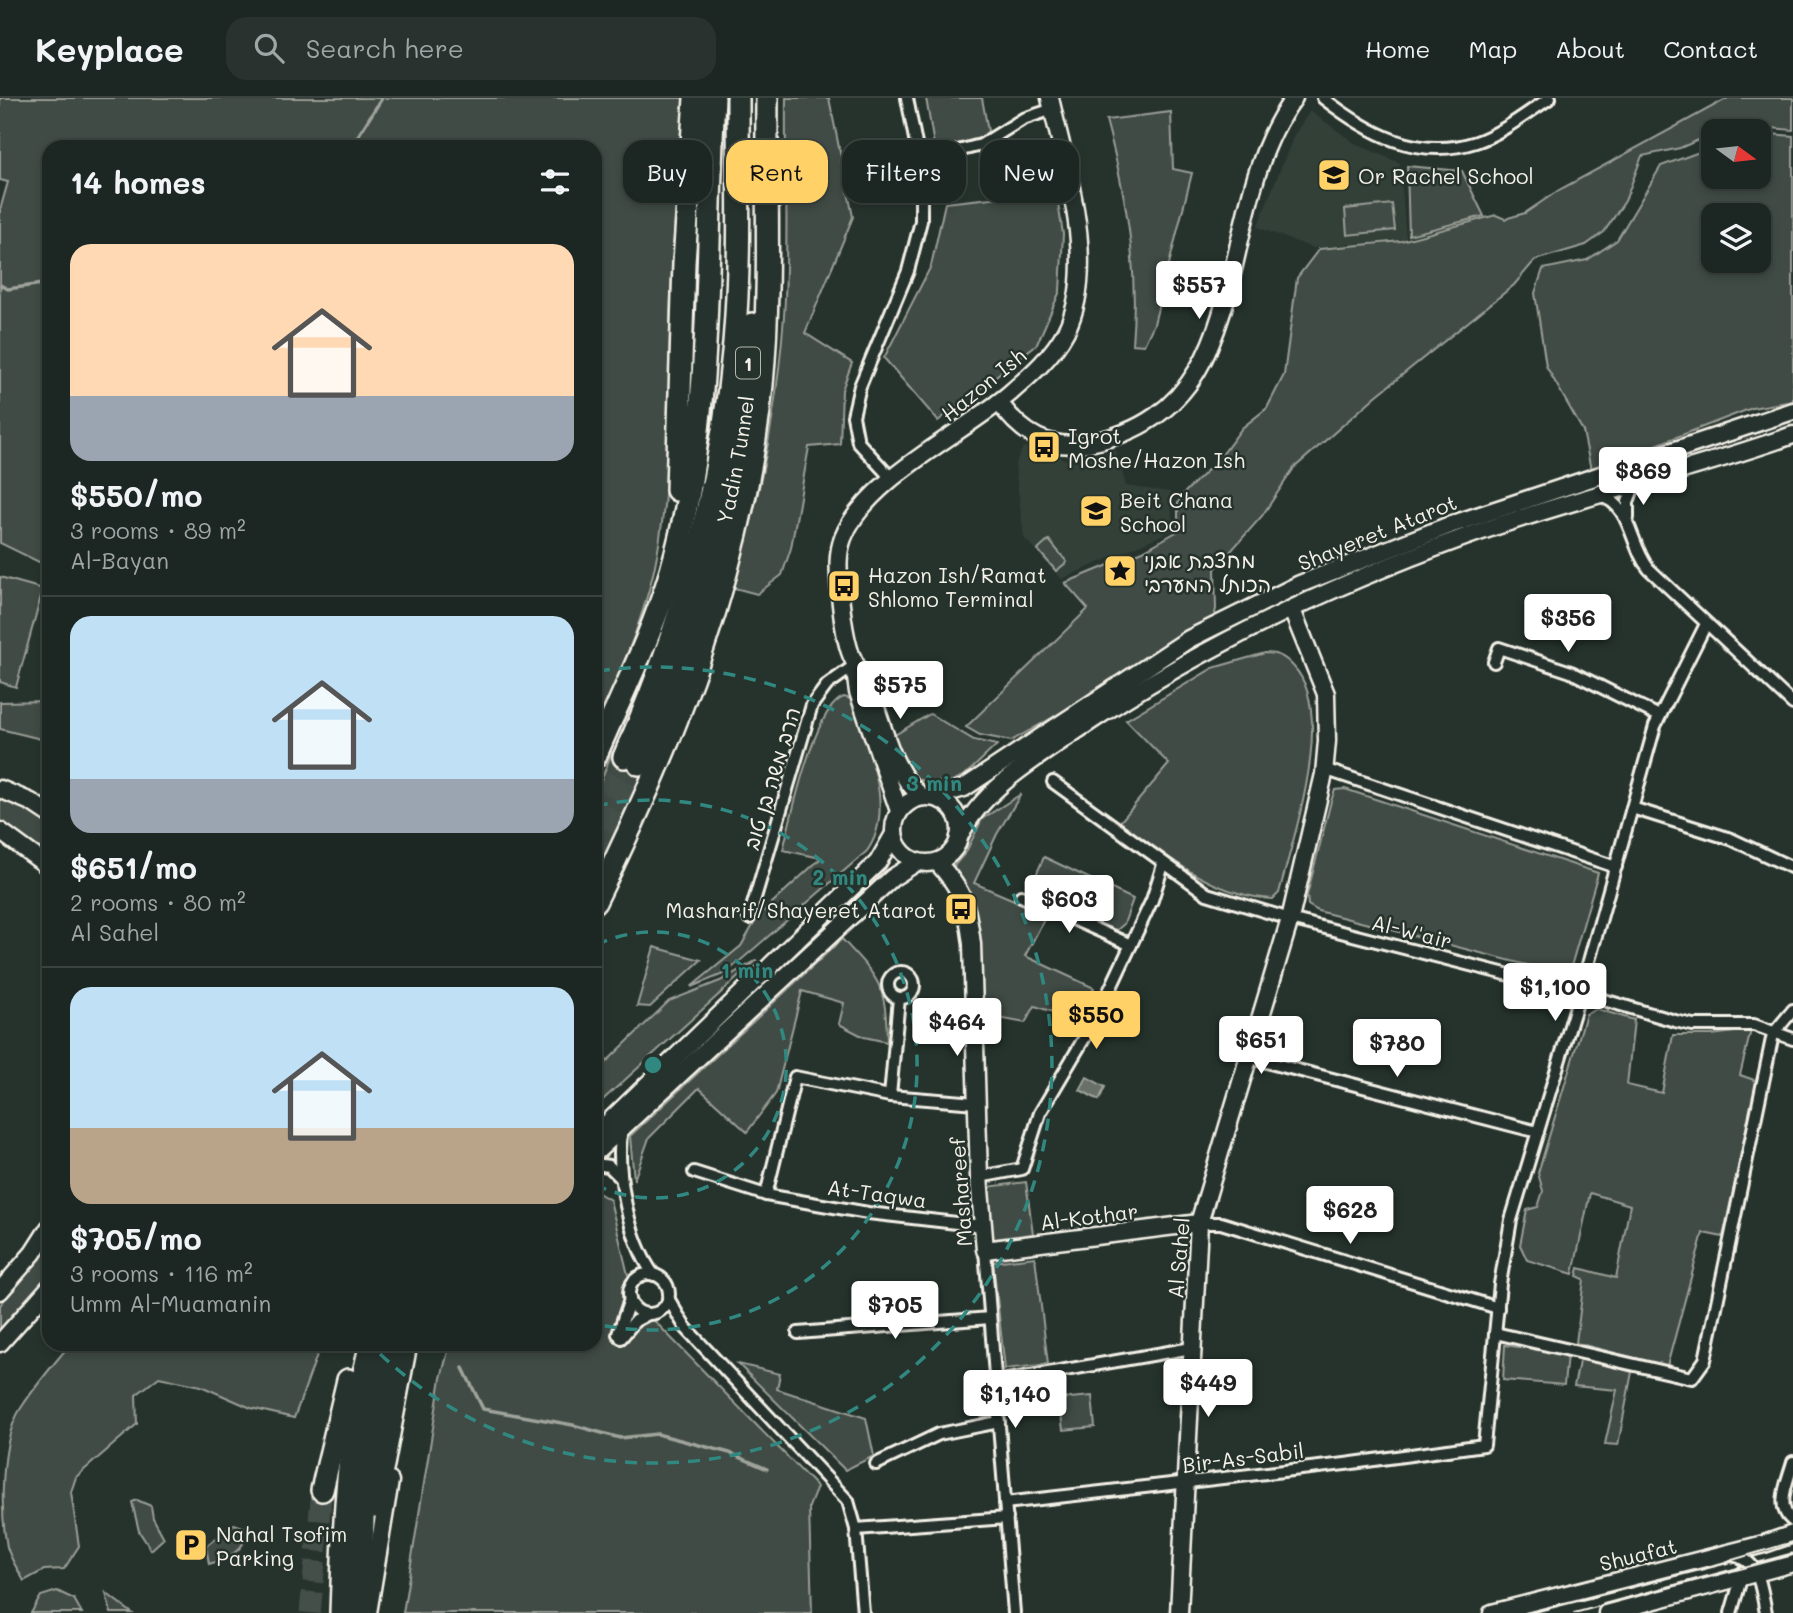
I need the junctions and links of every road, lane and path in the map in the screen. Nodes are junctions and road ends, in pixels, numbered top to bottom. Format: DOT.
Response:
graph roads {
  1 [pos="695,98"];
  2 [pos="714,98"];
  3 [pos="738,98"];
  4 [pos="755,98"];
  5 [pos="767,98"];
  6 [pos="907,98"];
  7 [pos="1294,98"];
  8 [pos="1324,98"];
  9 [pos="1550,98"];
  10 [pos="1051,103"];
  11 [pos="915,140"];
  12 [pos="966,149"];
  13 [pos="922,203"];
  14 [pos="999,402"];
  15 [pos="1793,411"];
  16 [pos="1793,435"];
  17 [pos="892,479"];
  18 [pos="1635,483"];
  19 [pos="1596,495"];
  20 [pos="1630,528"];
  21 [pos="1292,610"];
  22 [pos="1706,624"];
  23 [pos="649,633"];
  24 [pos="1494,663"];
  25 [pos="855,665"];
  26 [pos="1793,704"];
  27 [pos="1659,716"];
  28 [pos="602,741"];
  29 [pos="1324,769"];
  30 [pos="1053,782"];
  31 [pos="0,789"];
  32 [pos="928,797"];
  33 [pos="1632,808"];
  34 [pos="42,809"];
  35 [pos="899,811"];
  36 [pos="0,831"];
  37 [pos="894,834"];
  38 [pos="959,837"];
  39 [pos="42,862"];
  40 [pos="917,862"];
  41 [pos="937,862"];
  42 [pos="1163,865"];
  43 [pos="1616,867"];
  44 [pos="1793,868"];
  45 [pos="602,887"];
  46 [pos="1021,896"];
  47 [pos="748,918"];
  48 [pos="1290,919"];
  49 [pos="1131,945"];
  50 [pos="1580,993"];
  51 [pos="899,998"];
  52 [pos="1793,1010"];
  53 [pos="1773,1034"];
  54 [pos="1793,1039"];
  55 [pos="1247,1057"];
  56 [pos="890,1096"];
  57 [pos="976,1103"];
  58 [pos="622,1127"];
  59 [pos="602,1128"];
  60 [pos="1538,1132"];
  61 [pos="602,1146"];
  62 [pos="602,1165"];
  63 [pos="694,1172"];
  64 [pos="979,1177"];
  65 [pos="621,1178"];
  66 [pos="766,1195"];
  67 [pos="1199,1223"];
  68 [pos="983,1226"];
  69 [pos="42,1239"];
  70 [pos="638,1248"];
  71 [pos="985,1250"];
  72 [pos="654,1275"];
  73 [pos="636,1280"];
  74 [pos="0,1291"];
  75 [pos="42,1296"];
  76 [pos="668,1298"];
  77 [pos="630,1299"];
  78 [pos="1497,1308"];
  79 [pos="652,1313"];
  80 [pos="990,1318"];
  81 [pos="685,1327"];
  82 [pos="798,1333"];
  83 [pos="1495,1333"];
  84 [pos="0,1343"];
  85 [pos="1192,1348"];
  86 [pos="356,1351"];
  87 [pos="369,1351"];
  88 [pos="387,1351"];
  89 [pos="404,1351"];
  90 [pos="415,1351"];
  91 [pos="996,1382"];
  92 [pos="999,1422"];
  93 [pos="1793,1462"];
  94 [pos="876,1464"];
  95 [pos="1188,1483"];
  96 [pos="322,1490"];
  97 [pos="1005,1503"];
  98 [pos="375,1507"];
  99 [pos="1007,1518"];
  100 [pos="1793,1521"];
  101 [pos="856,1529"];
  102 [pos="1793,1534"];
  103 [pos="1764,1544"];
  104 [pos="1726,1553"];
  105 [pos="1793,1563"];
  106 [pos="1749,1571"];
  107 [pos="1761,1590"];
  108 [pos="1737,1596"];
  109 [pos="340,1608"];
  110 [pos="359,1613"];
  111 [pos="368,1613"];
  112 [pos="863,1613"];
  113 [pos="1014,1613"];
  114 [pos="1179,1613"];
  115 [pos="1492,1613"];
  116 [pos="1607,1613"];
  117 [pos="1731,1613"];
  118 [pos="1766,1613"];
  1 -- 23 [label="highway"];
  2 -- 23 [label="highway"];
  3 -- 4 [label="highway, Yadin Tunnel / 1"];
  5 -- 45 [label="highway"];
  6 -- 11 [label="street"];
  7 -- 14 [label="street"];
  8 -- 9 [label="street"];
  10 -- 12 [label="street"];
  10 -- 14 [label="street, Hazon Ish"];
  13 -- 17 [label="street"];
  14 -- 17 [label="street, Hazon Ish"];
  15 -- 32 [label="street, Shayeret Atarot"];
  16 -- 18 [label="street, Shayeret Atarot"];
  17 -- 25 [label="street, Hazon Ish"];
  18 -- 19 [label="street, Shayeret Atarot"];
  18 -- 20 [label="street"];
  19 -- 20 [label="street"];
  19 -- 21 [label="street, Shayeret Atarot"];
  20 -- 22 [label="street"];
  21 -- 29 [label="street, Al Sahel"];
  21 -- 38 [label="street, Shayeret Atarot"];
  22 -- 26 [label="street"];
  22 -- 27 [label="street"];
  23 -- 28 [label="highway"];
  24 -- 27 [label="street"];
  25 -- 32 [label="street, Hazon Ish"];
  25 -- 35 [label="street, Hazon Ish"];
  25 -- 47 [label="street, הרב משה בן טוב"];
  27 -- 33 [label="street"];
  29 -- 43 [label="street"];
  29 -- 48 [label="street, Al Sahel"];
  30 -- 42 [label="street, Al-W'air"];
  31 -- 34 [label="street"];
  32 -- 35 [label="street"];
  32 -- 38 [label="street"];
  33 -- 43 [label="street"];
  33 -- 44 [label="street"];
  35 -- 37 [label="street"];
  36 -- 39 [label="street"];
  37 -- 40 [label="street"];
  37 -- 59 [label="street"];
  38 -- 41 [label="street"];
  40 -- 41 [label="street"];
  40 -- 58 [label="street"];
  41 -- 57 [label="street, Mashareef"];
  42 -- 48 [label="street, Al-W'air"];
  42 -- 49 [label="street"];
  43 -- 50 [label="street"];
  46 -- 49 [label="street"];
  48 -- 50 [label="street, Al-W'air"];
  48 -- 55 [label="street, Al Sahel"];
  49 -- 64 [label="street"];
  50 -- 53 [label="street, Al-W'air"];
  50 -- 60 [label="street"];
  51 -- 56 [label="street"];
  52 -- 53 [label="street"];
  53 -- 54 [label="street, Al-W'air"];
  53 -- 83 [label="street"];
  55 -- 60 [label="street"];
  55 -- 67 [label="street, Al Sahel"];
  56 -- 57 [label="street"];
  56 -- 66 [label="street"];
  57 -- 64 [label="street, Mashareef"];
  58 -- 61 [label="street"];
  58 -- 65 [label="street"];
  60 -- 78 [label="street"];
  62 -- 65 [label="street"];
  63 -- 66 [label="street, At-Taqwa"];
  64 -- 68 [label="street, Mashareef"];
  65 -- 70 [label="street"];
  66 -- 68 [label="street, At-Taqwa"];
  67 -- 71 [label="street, Al-Kothar"];
  67 -- 78 [label="street"];
  67 -- 85 [label="street, Al Sahel"];
  68 -- 71 [label="street, Mashareef"];
  69 -- 74 [label="street"];
  70 -- 72 [label="street"];
  70 -- 73 [label="street"];
  71 -- 80 [label="street, Mashareef"];
  72 -- 73 [label="street"];
  72 -- 76 [label="street"];
  73 -- 77 [label="street"];
  75 -- 84 [label="street"];
  76 -- 79 [label="street"];
  76 -- 81 [label="street"];
  77 -- 79 [label="street"];
  77 -- 79 [label="street"];
  78 -- 83 [label="street"];
  79 -- 81 [label="street"];
  80 -- 82 [label="street"];
  80 -- 91 [label="street, Mashareef"];
  81 -- 101 [label="street"];
  83 -- 95 [label="street, Bir-As-Sabil"];
  85 -- 91 [label="street"];
  85 -- 95 [label="street, Al Sahel"];
  86 -- 96 [label="highway"];
  87 -- 109 [label="highway"];
  88 -- 110 [label="highway"];
  89 -- 98 [label="highway"];
  90 -- 111 [label="street"];
  91 -- 92 [label="street, Mashareef"];
  92 -- 94 [label="street"];
  92 -- 97 [label="street, Mashareef"];
  93 -- 100 [label="street"];
  95 -- 97 [label="street, Bir-As-Sabil"];
  95 -- 114 [label="street, Al Sahel"];
  97 -- 99 [label="street, Mashareef"];
  99 -- 101 [label="street"];
  99 -- 113 [label="street, Mashareef"];
  101 -- 112 [label="street"];
  102 -- 103 [label="street, Shuafat"];
  103 -- 104 [label="street, Shuafat"];
  103 -- 106 [label="street"];
  104 -- 106 [label="street"];
  104 -- 115 [label="street, Shuafat"];
  105 -- 106 [label="street"];
  106 -- 107 [label="street"];
  106 -- 108 [label="street"];
  106 -- 116 [label="street"];
  107 -- 108 [label="street"];
  107 -- 118 [label="street"];
  108 -- 117 [label="street"];
}
